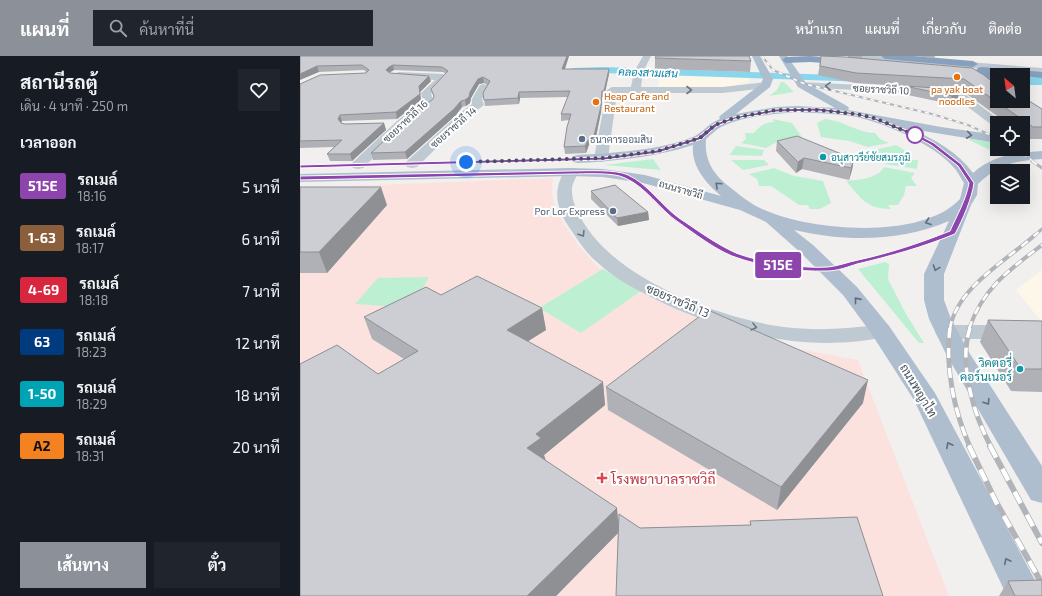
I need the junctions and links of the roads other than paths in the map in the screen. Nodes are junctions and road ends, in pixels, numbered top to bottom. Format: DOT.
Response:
graph roads {
  1 [pos="647,56"];
  2 [pos="756,56"];
  3 [pos="864,56"];
  4 [pos="885,56"];
  5 [pos="924,56"];
  6 [pos="784,58"];
  7 [pos="839,58"];
  8 [pos="1042,65"];
  9 [pos="1042,70"];
  10 [pos="394,75"];
  11 [pos="990,75"];
  12 [pos="1042,75"];
  13 [pos="767,79"];
  14 [pos="1030,79"];
  15 [pos="799,80"];
  16 [pos="1042,80"];
  17 [pos="484,87"];
  18 [pos="636,90"];
  19 [pos="856,114"];
  20 [pos="874,118"];
  21 [pos="990,118"];
  22 [pos="385,124"];
  23 [pos="400,124"];
  24 [pos="715,125"];
  25 [pos="700,138"];
  26 [pos="990,138"];
  27 [pos="1041,156"];
  28 [pos="601,158"];
  29 [pos="412,164"];
  30 [pos="358,165"];
  31 [pos="300,167"];
  32 [pos="571,172"];
  33 [pos="300,178"];
  34 [pos="971,183"];
  35 [pos="964,206"];
  36 [pos="758,213"];
  37 [pos="881,331"];
  38 [pos="946,332"];
  39 [pos="1042,332"];
  40 [pos="1042,491"];
  41 [pos="1025,596"];
  1 -- 18 [label="street"];
  2 -- 13 [label="main road"];
  3 -- 9 [label="street"];
  4 -- 9 [label="highway"];
  5 -- 8 [label="highway"];
  6 -- 7 [label="highway"];
  6 -- 15 [label="main road"];
  7 -- 11 [label="highway"];
  7 -- 12 [label="highway"];
  10 -- 23 [label="street, ซอยราชวิถี 16"];
  18 -- 13 [label="street, one-way"];
  13 -- 24 [label="main road"];
  14 -- 16 [label="highway"];
  15 -- 19 [label="main road"];
  21 -- 15 [label="street, ซอยราชวิถี 10, one-way"];
  17 -- 29 [label="street, ซอยราชวิถี 14"];
  18 -- 28 [label="street"];
  19 -- 20 [label="main road"];
  19 -- 24 [label="main road"];
  20 -- 26 [label="main road, one-way"];
  20 -- 34 [label="main road"];
  22 -- 23 [label="street"];
  23 -- 30 [label="street, ซอยราชวิถี 16"];
  24 -- 25 [label="main road"];
  25 -- 28 [label="main road"];
  36 -- 25 [label="main road, ถนนพญาไท, one-way"];
  27 -- 34 [label="main road"];
  28 -- 29 [label="main road"];
  29 -- 30 [label="main road"];
  30 -- 31 [label="main road"];
  32 -- 33 [label="main road, ถนนราชวิถี"];
  32 -- 36 [label="main road, ถนนราชวิถี"];
  32 -- 37 [label="street, ซอยราชวิถี 13, one-way"];
  34 -- 35 [label="main road"];
  35 -- 36 [label="main road, ถนนราชวิถี, one-way"];
  35 -- 38 [label="main road, one-way"];
  37 -- 36 [label="main road, ถนนพญาไท, one-way"];
  41 -- 37 [label="main road, ถนนพญาไท, one-way"];
  38 -- 39 [label="street"];
  38 -- 40 [label="main road, one-way"];
}
